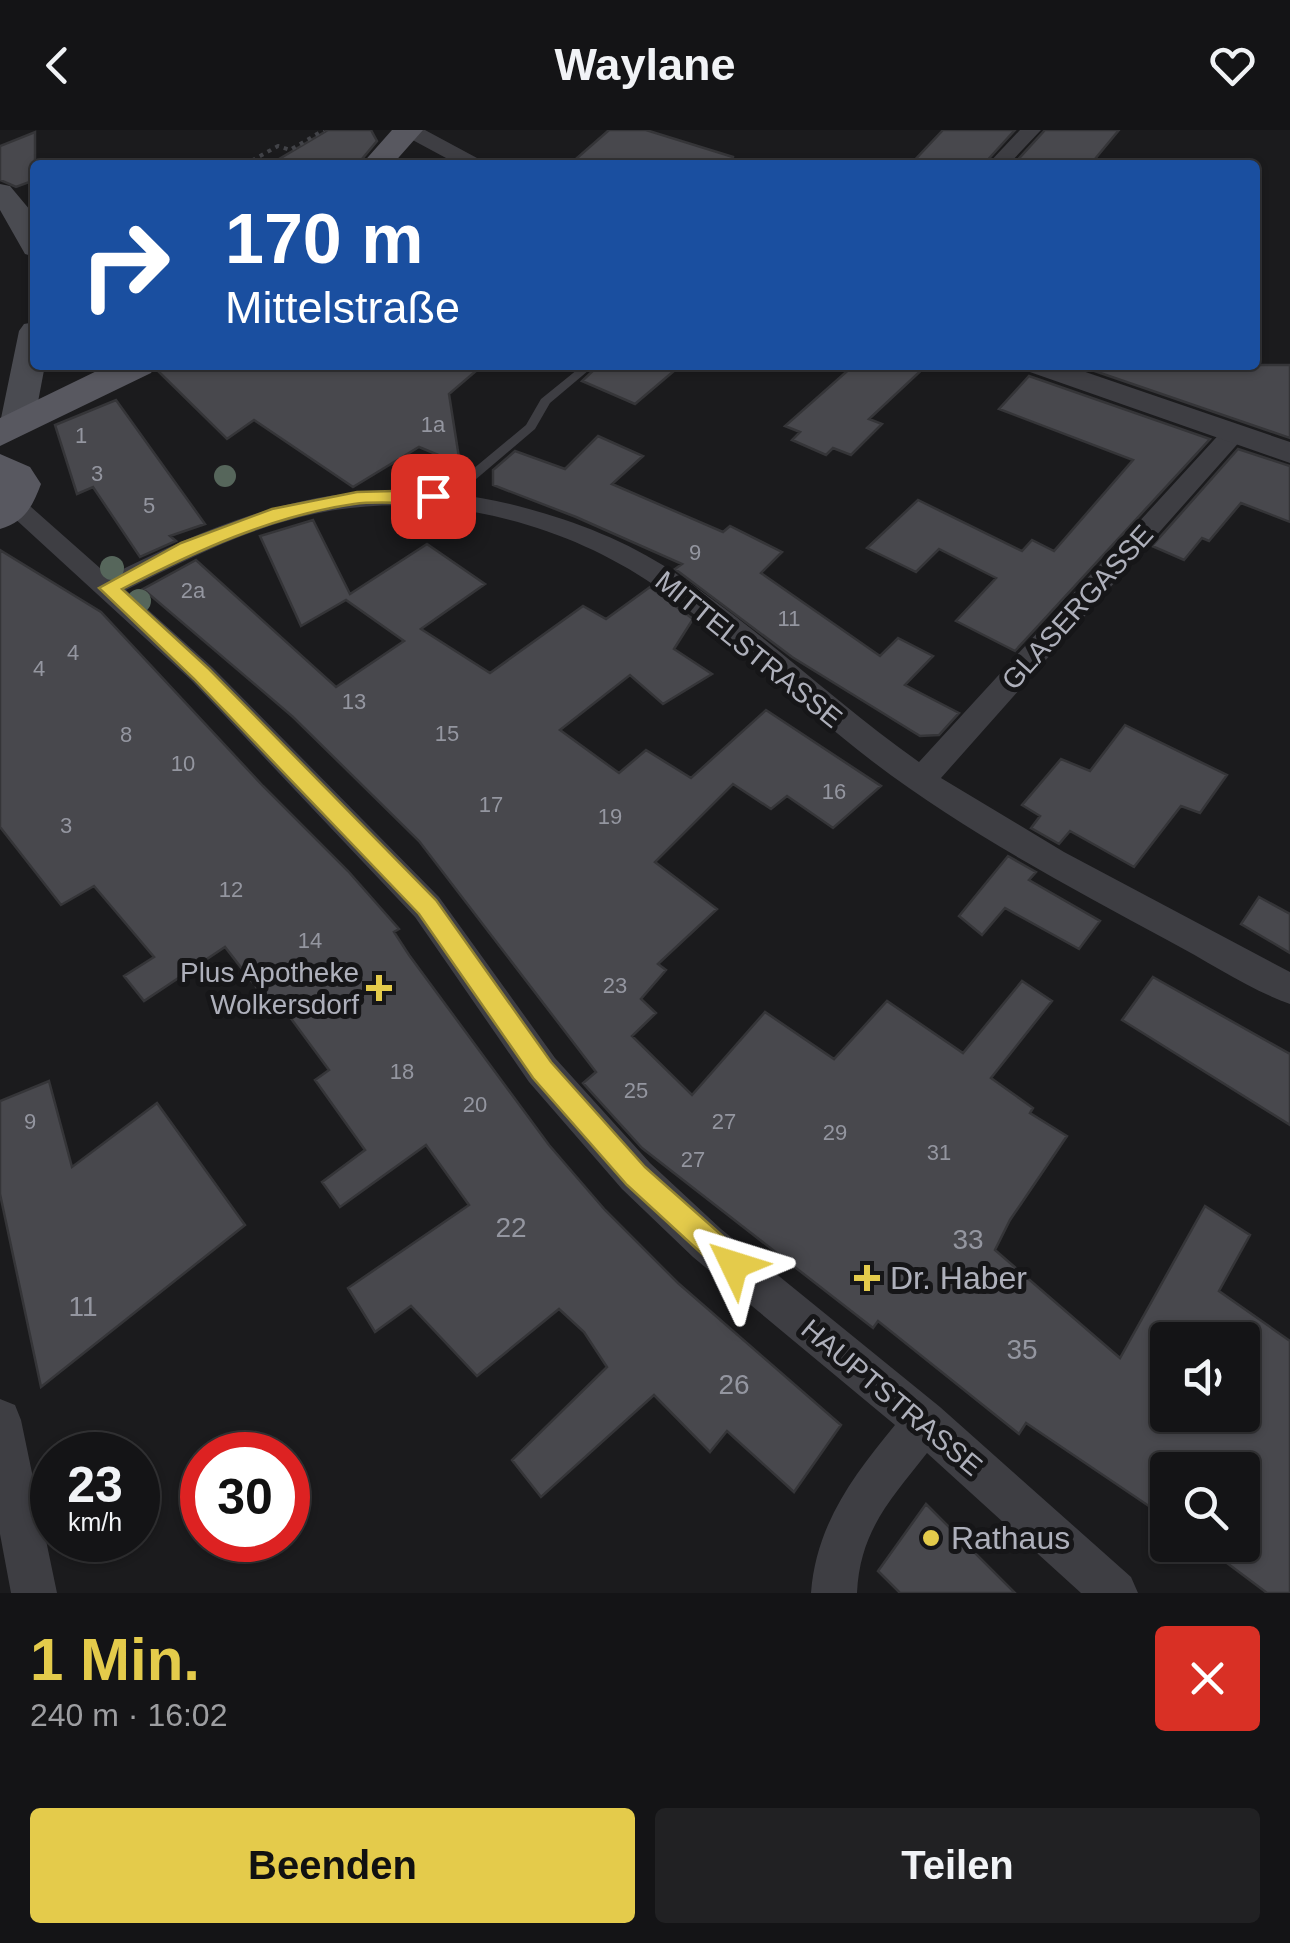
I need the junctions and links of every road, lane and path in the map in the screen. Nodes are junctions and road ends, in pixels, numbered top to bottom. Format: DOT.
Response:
graph roads {
  1 [pos="324,130"];
  2 [pos="407,130"];
  3 [pos="1030,130"];
  4 [pos="253,160"];
  5 [pos="380,160"];
  6 [pos="468,160"];
  7 [pos="1002,160"];
  8 [pos="0,192"];
  9 [pos="30,236"];
  10 [pos="30,348"];
  11 [pos="128,370"];
  12 [pos="584,370"];
  13 [pos="1051,370"];
  14 [pos="8,428"];
  15 [pos="1233,434"];
  16 [pos="1290,454"];
  17 [pos="7,491"];
  18 [pos="456,498"];
  19 [pos="109,588"];
  20 [pos="921,780"];
  21 [pos="1290,989"];
  22 [pos="0,1420"];
  23 [pos="925,1422"];
  24 [pos="34,1593"];
  25 [pos="834,1593"];
  26 [pos="1114,1593"];
  1 -- 4 [label="path"];
  2 -- 5 [label="main road"];
  2 -- 6 [label="street"];
  3 -- 7 [label="street"];
  8 -- 9 [label="main road"];
  10 -- 14 [label="main road"];
  11 -- 14 [label="main road"];
  12 -- 18 [label="lane"];
  13 -- 15 [label="street"];
  14 -- 17 [label="main road"];
  15 -- 16 [label="street"];
  15 -- 20 [label="street, GLASERGASSE"];
  17 -- 19 [label="street, HAUPTSTRASSE"];
  18 -- 19 [label="street, MITTELSTRASSE"];
  18 -- 20 [label="street, MITTELSTRASSE"];
  19 -- 23 [label="street, HAUPTSTRASSE"];
  20 -- 21 [label="street, MITTELSTRASSE"];
  22 -- 24 [label="street"];
  23 -- 25 [label="street"];
  23 -- 26 [label="street, HAUPTSTRASSE"];
}
